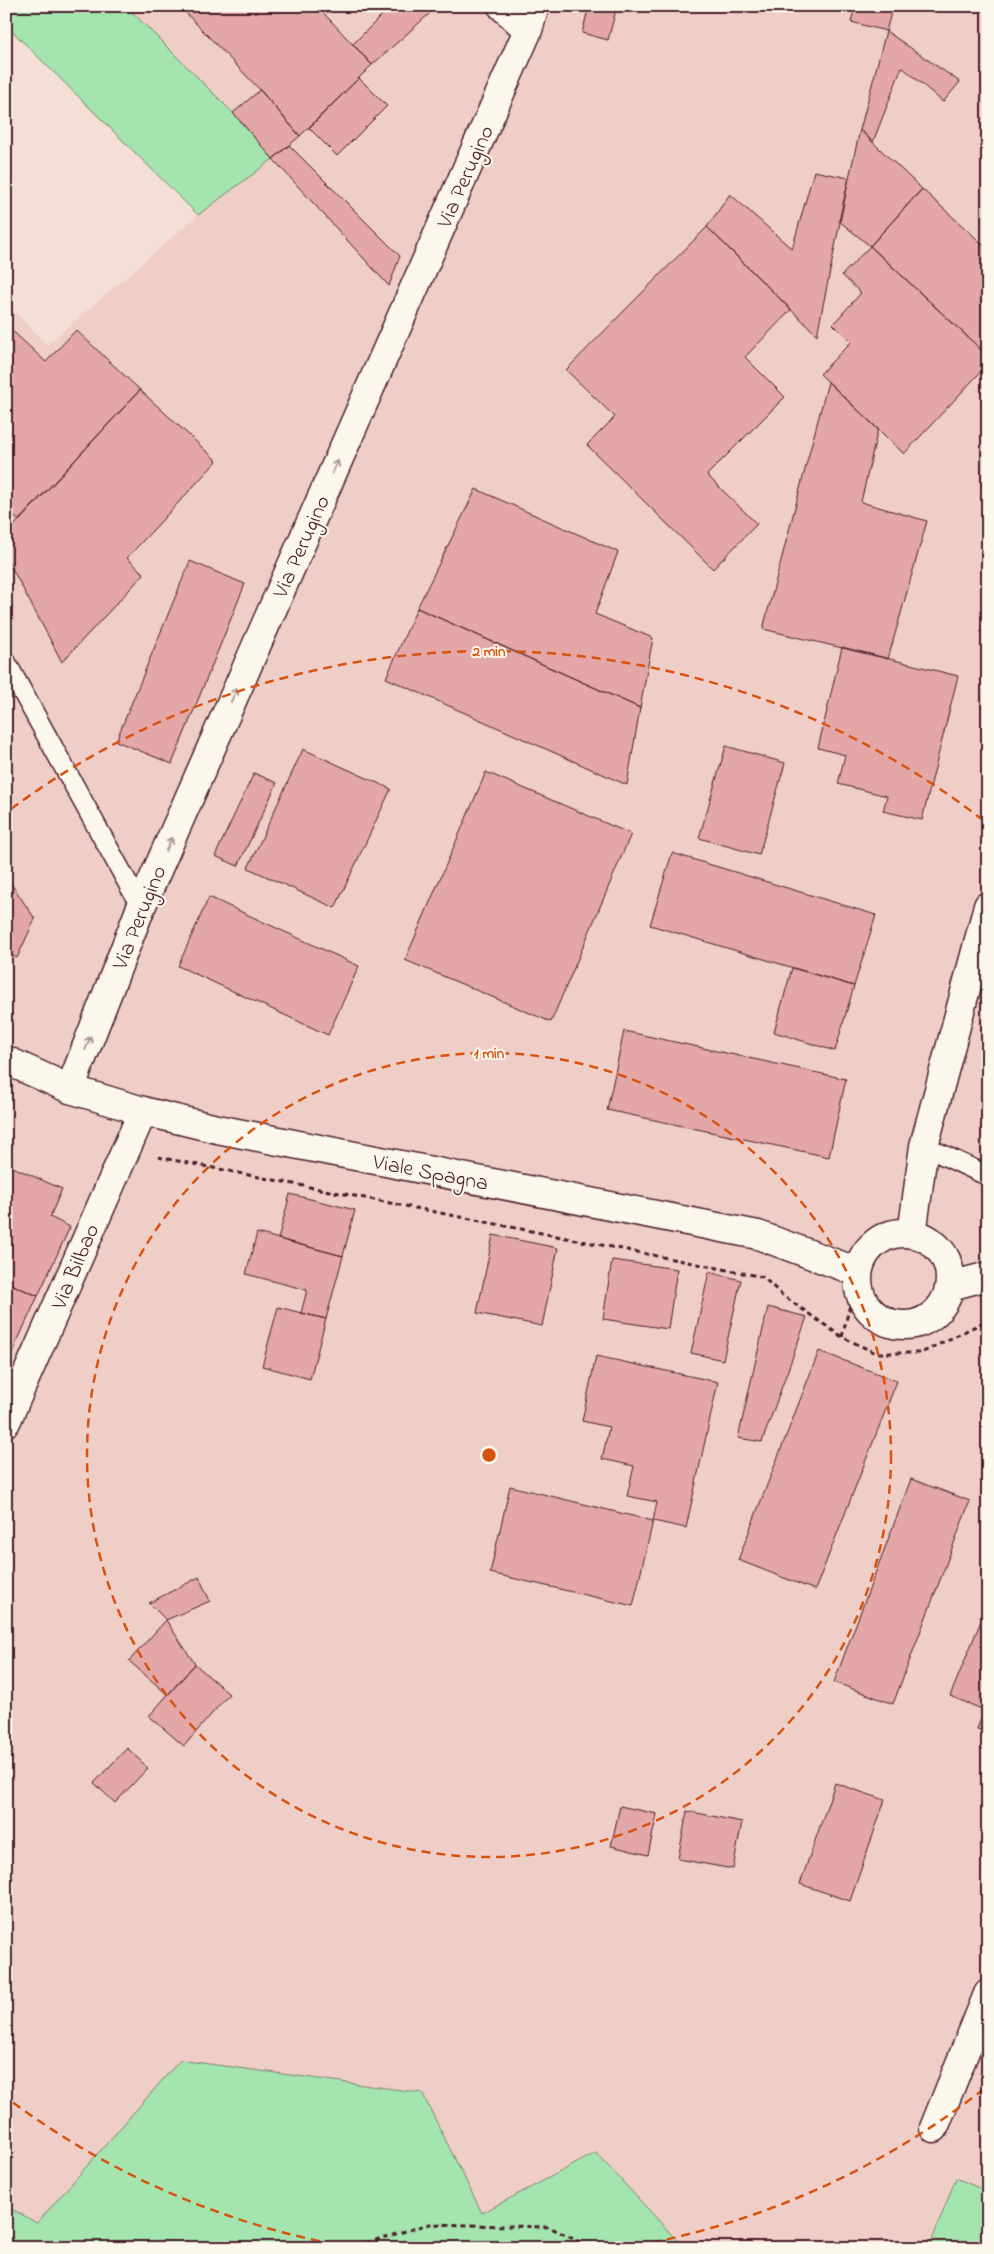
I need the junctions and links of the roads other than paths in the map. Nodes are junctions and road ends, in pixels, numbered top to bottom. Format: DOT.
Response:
graph roads {
  1 [pos="502,6"];
  2 [pos="532,18"];
  3 [pos="6,662"];
  4 [pos="988,906"];
  5 [pos="141,907"];
  6 [pos="6,1060"];
  7 [pos="70,1089"];
  8 [pos="143,1111"];
  9 [pos="924,1146"];
  10 [pos="988,1176"];
  11 [pos="912,1234"];
  12 [pos="858,1272"];
  13 [pos="988,1276"];
  14 [pos="950,1286"];
  15 [pos="6,1422"];
  16 [pos="988,1994"];
  17 [pos="934,2128"];
  1 -- 2 [label="street"];
  5 -- 2 [label="street, Via Perugino, one-way"];
  3 -- 5 [label="lane"];
  4 -- 9 [label="street"];
  7 -- 5 [label="street, Via Perugino, one-way"];
  6 -- 7 [label="street, Viale Spagna"];
  7 -- 8 [label="street, Viale Spagna"];
  8 -- 12 [label="street, Viale Spagna"];
  8 -- 15 [label="street, Via Bilbao"];
  9 -- 10 [label="lane"];
  9 -- 11 [label="street"];
  11 -- 12 [label="street"];
  11 -- 14 [label="street"];
  12 -- 14 [label="street"];
  13 -- 14 [label="street"];
  16 -- 17 [label="street"];
}
